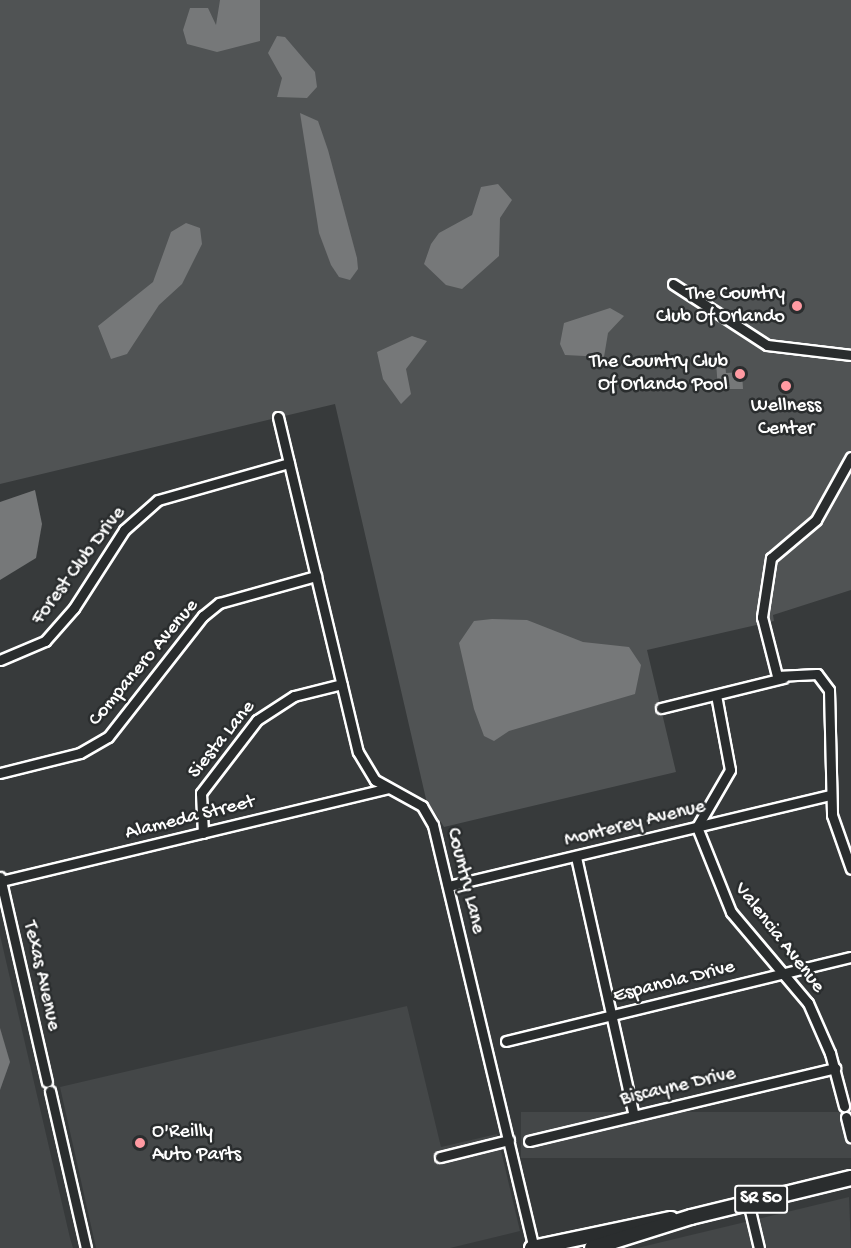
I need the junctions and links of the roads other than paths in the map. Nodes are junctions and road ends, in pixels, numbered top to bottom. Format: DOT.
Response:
graph roads {
  1 [pos="673,285"];
  2 [pos="851,355"];
  3 [pos="278,417"];
  4 [pos="851,457"];
  5 [pos="289,463"];
  6 [pos="316,576"];
  7 [pos="0,660"];
  8 [pos="783,678"];
  9 [pos="342,684"];
  10 [pos="716,695"];
  11 [pos="661,708"];
  12 [pos="0,773"];
  13 [pos="387,788"];
  14 [pos="830,795"];
  15 [pos="697,827"];
  16 [pos="203,833"];
  17 [pos="576,857"];
  18 [pos="851,869"];
  19 [pos="0,879"];
  20 [pos="448,886"];
  21 [pos="851,957"];
  22 [pos="786,974"];
  23 [pos="612,1016"];
  24 [pos="506,1041"];
  25 [pos="835,1068"];
  26 [pos="844,1106"];
  27 [pos="634,1116"];
  28 [pos="846,1117"];
  29 [pos="851,1137"];
  30 [pos="509,1140"];
  31 [pos="529,1141"];
  32 [pos="440,1157"];
  33 [pos="851,1178"];
  34 [pos="748,1202"];
  35 [pos="691,1216"];
  36 [pos="87,1248"];
  37 [pos="533,1248"];
  38 [pos="592,1248"];
  39 [pos="759,1248"];
  1 -- 2 [label="street"];
  3 -- 5 [label="street, Country Lane"];
  4 -- 8 [label="street"];
  5 -- 6 [label="street, Country Lane"];
  5 -- 7 [label="street, Forest Club Drive"];
  6 -- 9 [label="street, Country Lane"];
  6 -- 12 [label="street, Companero Avenue"];
  8 -- 10 [label="street"];
  8 -- 14 [label="street"];
  9 -- 13 [label="street, Country Lane"];
  9 -- 16 [label="street, Siesta Lane"];
  10 -- 11 [label="street"];
  10 -- 15 [label="street"];
  13 -- 16 [label="street, Alameda Street"];
  13 -- 20 [label="street, Country Lane"];
  14 -- 15 [label="street, Monterey Avenue"];
  14 -- 18 [label="street"];
  15 -- 17 [label="street, Monterey Avenue"];
  15 -- 22 [label="street, Valencia Avenue"];
  16 -- 19 [label="street, Alameda Street"];
  17 -- 20 [label="street, Monterey Avenue"];
  17 -- 23 [label="street"];
  19 -- 36 [label="street, Texas Avenue"];
  20 -- 30 [label="street, Country Lane"];
  21 -- 22 [label="street, Espanola Drive"];
  22 -- 23 [label="street, Espanola Drive"];
  22 -- 25 [label="street, Valencia Avenue"];
  23 -- 24 [label="street, Espanola Drive"];
  23 -- 27 [label="street"];
  25 -- 26 [label="street, Valencia Avenue"];
  25 -- 27 [label="street, Biscayne Drive"];
  27 -- 31 [label="street, Biscayne Drive"];
  28 -- 29 [label="street"];
  30 -- 32 [label="street"];
  30 -- 37 [label="street, Country Lane"];
  33 -- 34 [label="highway, SR 50"];
  34 -- 35 [label="highway, SR 50"];
  34 -- 39 [label="street"];
  35 -- 37 [label="highway, SR 50"];
  35 -- 38 [label="highway, SR 50"];
}
